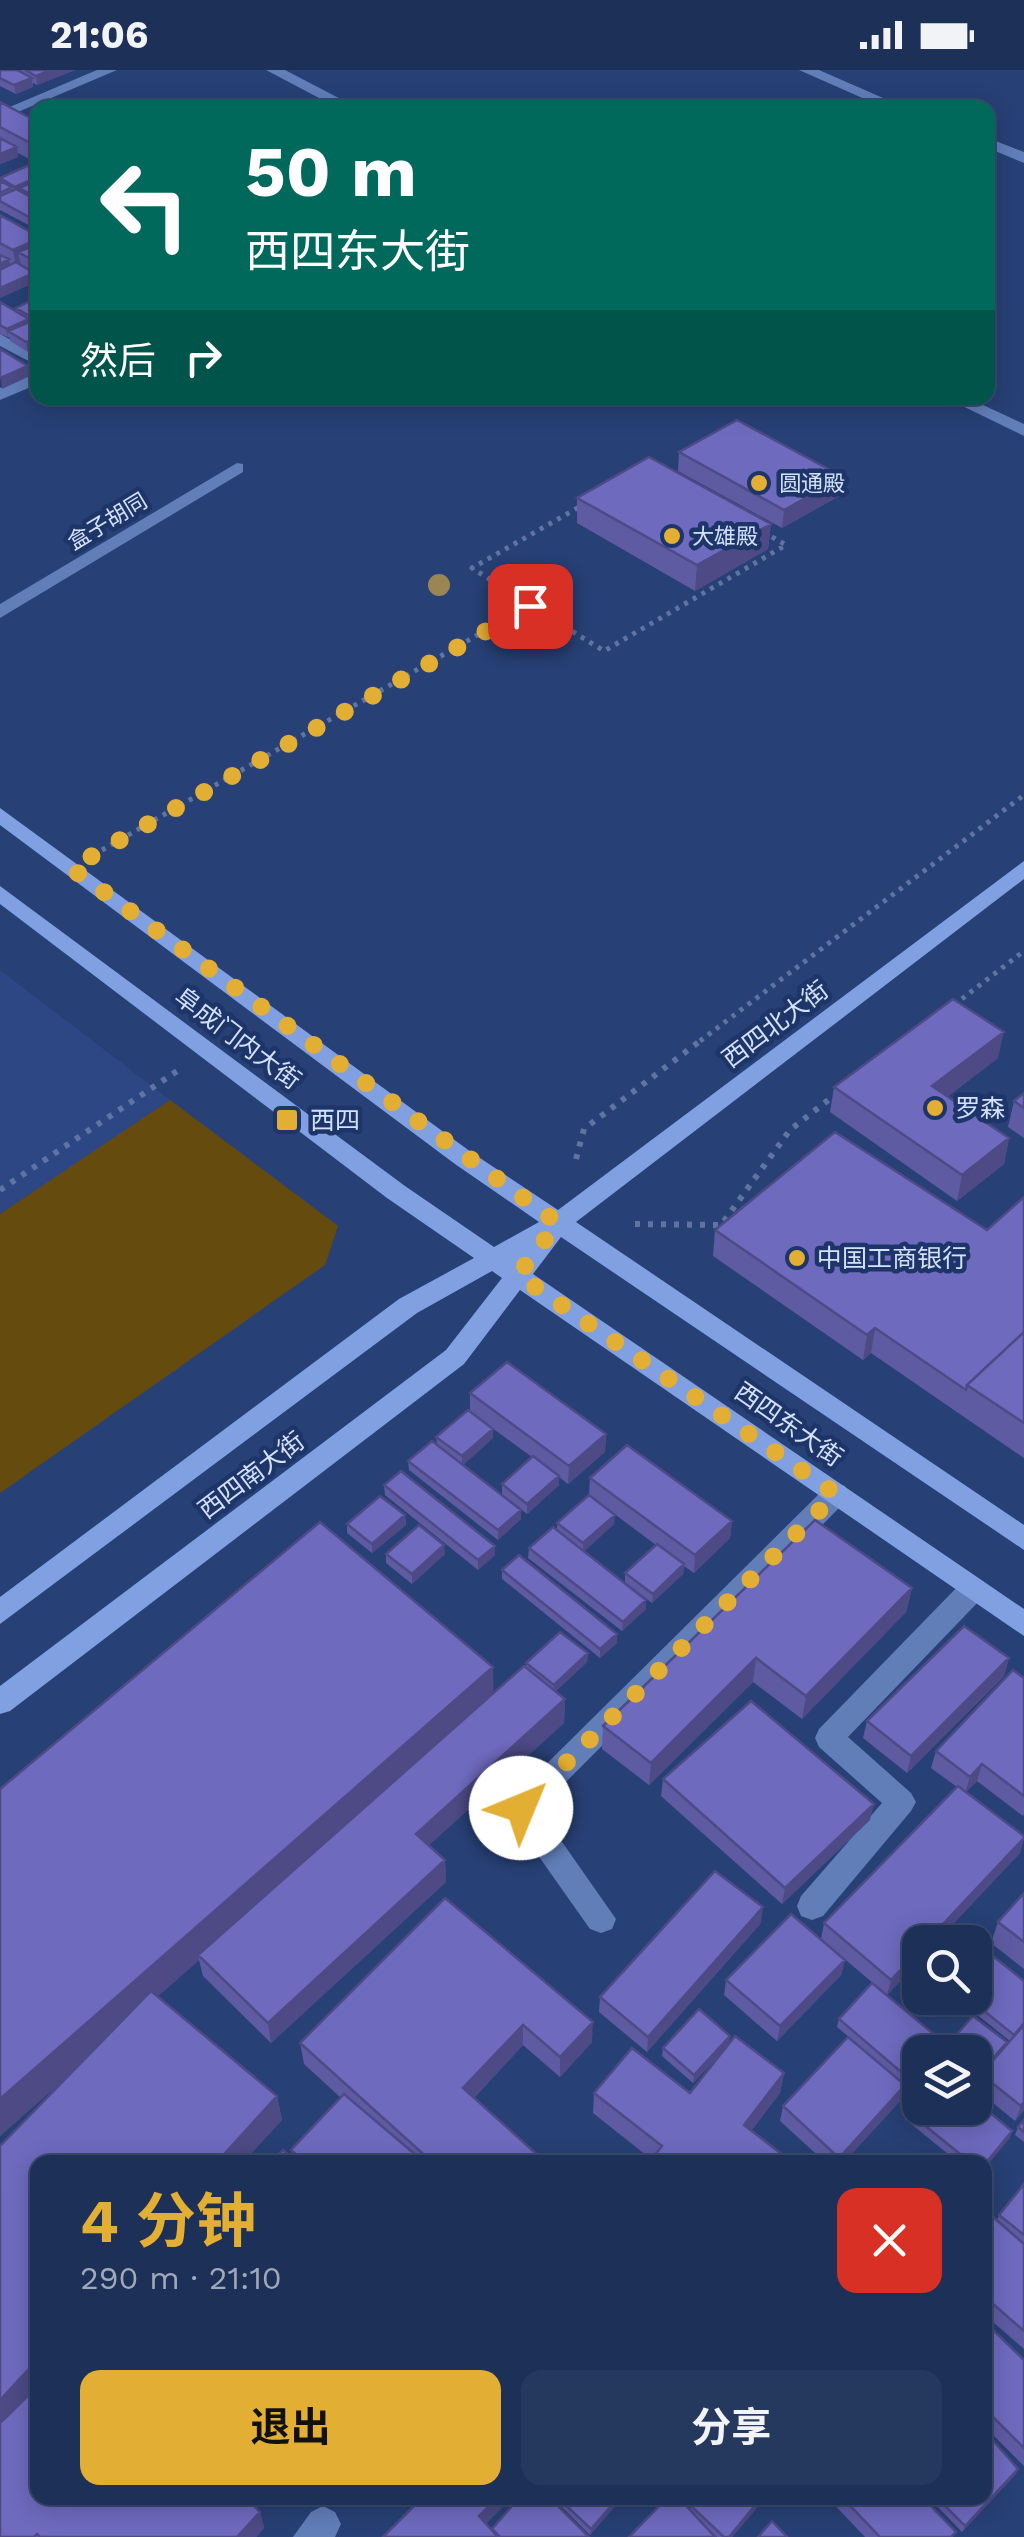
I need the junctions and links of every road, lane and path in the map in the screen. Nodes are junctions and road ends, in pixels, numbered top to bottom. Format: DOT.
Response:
graph roads {
  1 [pos="110,70"];
  2 [pos="273,70"];
  3 [pos="806,70"];
  4 [pos="334,100"];
  5 [pos="879,100"];
  6 [pos="6,106"];
  7 [pos="30,117"];
  8 [pos="995,146"];
  9 [pos="1024,158"];
  10 [pos="0,340"];
  11 [pos="30,357"];
  12 [pos="30,381"];
  13 [pos="0,396"];
  14 [pos="970,405"];
  15 [pos="1024,430"];
  16 [pos="237,468"];
  17 [pos="587,503"];
  18 [pos="753,527"];
  19 [pos="530,606"];
  20 [pos="0,612"];
  21 [pos="1024,795"];
  22 [pos="0,816"];
  23 [pos="71,868"];
  24 [pos="1024,868"];
  25 [pos="5,904"];
  26 [pos="1024,951"];
  27 [pos="946,1011"];
  28 [pos="208,1050"];
  29 [pos="852,1082"];
  30 [pos="0,1190"];
  31 [pos="558,1223"];
  32 [pos="494,1258"];
  33 [pos="518,1275"];
  34 [pos="836,1494"];
  35 [pos="1024,1539"];
  36 [pos="974,1589"];
  37 [pos="0,1612"];
  38 [pos="1024,1624"];
  39 [pos="0,1702"];
  40 [pos="812,1906"];
  41 [pos="601,1919"];
  1 -- 6 [label="street"];
  2 -- 4 [label="street"];
  3 -- 5 [label="street"];
  6 -- 7 [label="street"];
  8 -- 9 [label="street"];
  10 -- 11 [label="street"];
  12 -- 13 [label="street"];
  14 -- 15 [label="street"];
  16 -- 20 [label="street, 盒子胡同"];
  17 -- 19 [label="path"];
  18 -- 19 [label="path"];
  19 -- 23 [label="path"];
  21 -- 31 [label="path"];
  22 -- 23 [label="main road, 阜成门内大街"];
  23 -- 31 [label="main road, 阜成门内大街"];
  24 -- 31 [label="main road, 西四北大街"];
  25 -- 28 [label="main road, 阜成门内大街"];
  26 -- 27 [label="path"];
  28 -- 30 [label="path"];
  28 -- 32 [label="main road, 阜成门内大街"];
  29 -- 31 [label="path"];
  31 -- 32 [label="main road, 西四南大街"];
  31 -- 33 [label="main road, 西四南大街"];
  31 -- 35 [label="main road, 西四东大街"];
  32 -- 33 [label="main road, 阜成门内大街"];
  32 -- 37 [label="main road, 西四南大街"];
  33 -- 34 [label="main road, 西四东大街"];
  33 -- 39 [label="main road, 西四南大街"];
  34 -- 36 [label="main road, 西四东大街"];
  34 -- 41 [label="street"];
  36 -- 38 [label="main road, 西四东大街"];
  36 -- 40 [label="street"];
}
